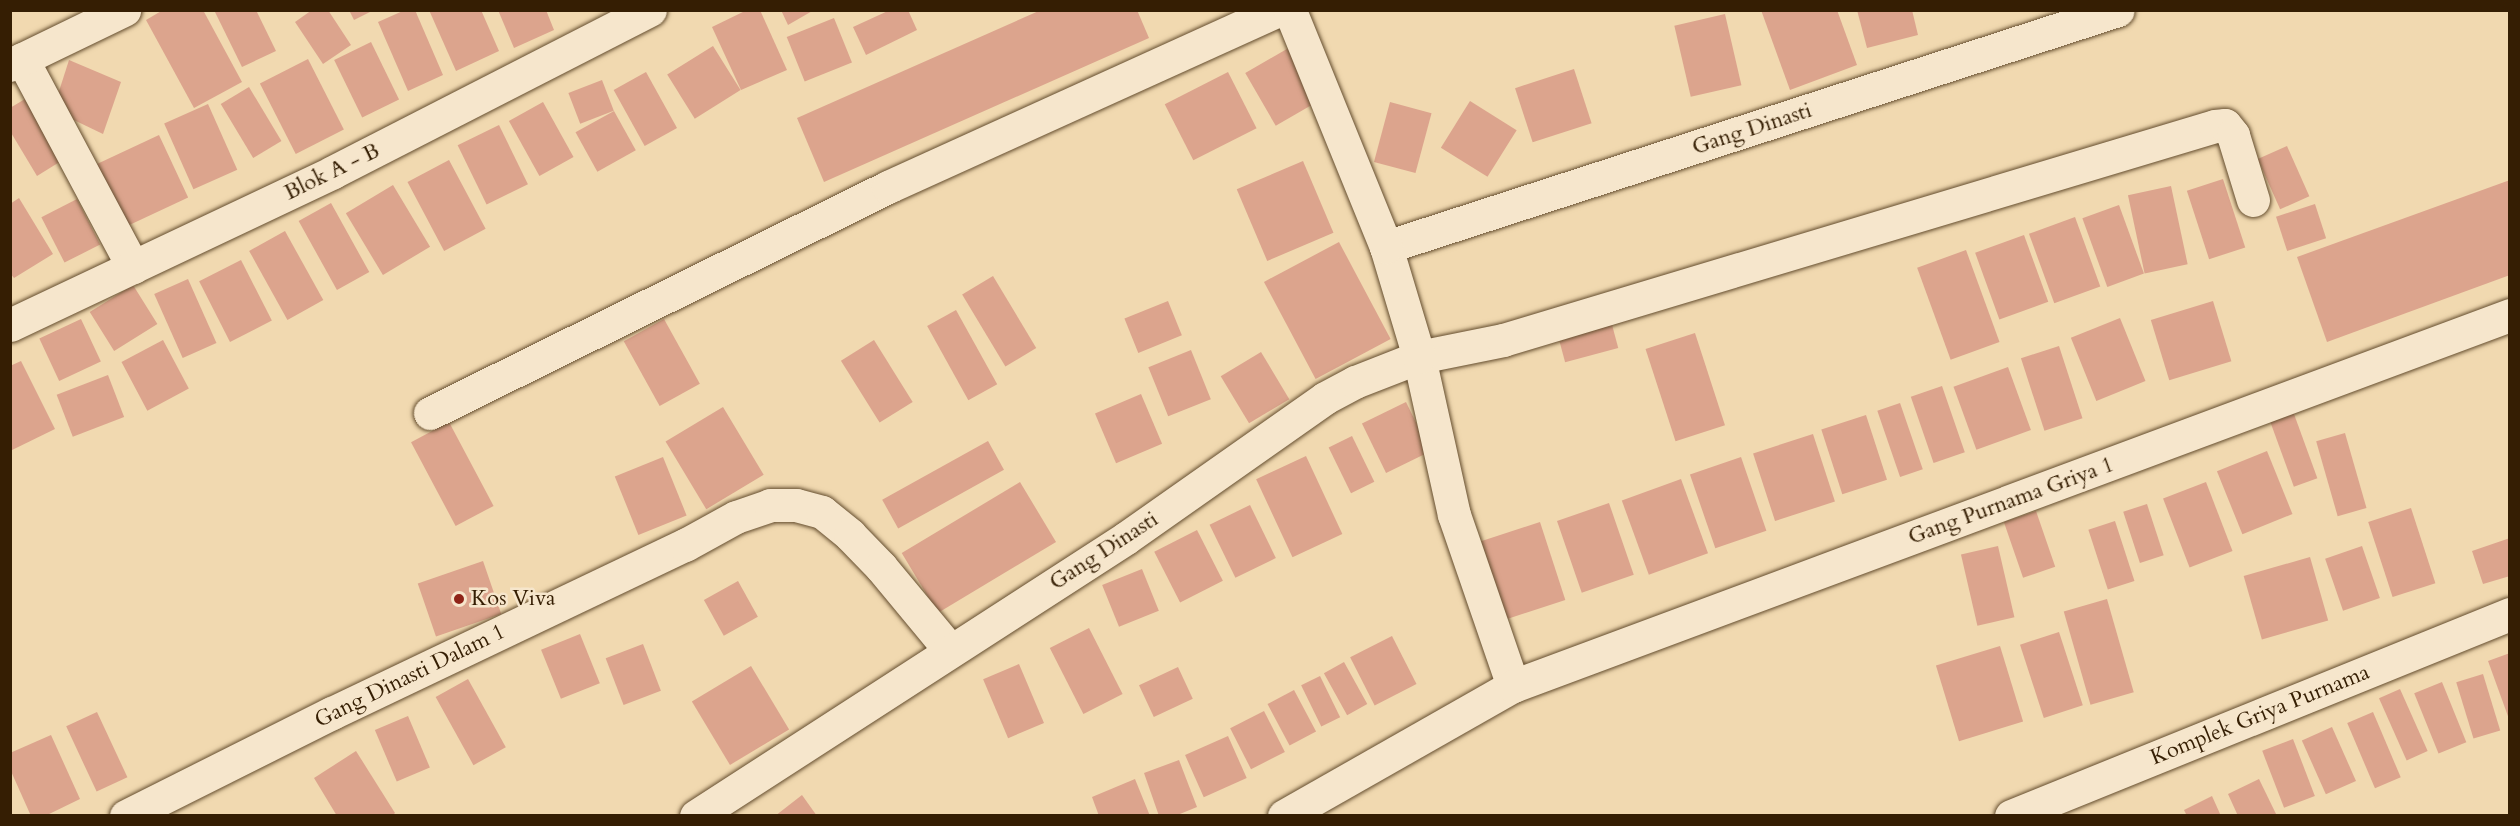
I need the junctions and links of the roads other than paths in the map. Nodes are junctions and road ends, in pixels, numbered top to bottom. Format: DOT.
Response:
graph roads {
  1 [pos="124,10"];
  2 [pos="650,10"];
  3 [pos="2118,10"];
  4 [pos="1271,12"];
  5 [pos="16,62"];
  6 [pos="2253,200"];
  7 [pos="1386,247"];
  8 [pos="133,267"];
  9 [pos="2510,315"];
  10 [pos="10,325"];
  11 [pos="1419,357"];
  12 [pos="430,413"];
  13 [pos="2510,614"];
  14 [pos="950,650"];
  15 [pos="1513,686"];
  16 [pos="126,816"];
  17 [pos="696,816"];
  18 [pos="1284,816"];
  19 [pos="2011,816"];
  1 -- 5 [label="street"];
  2 -- 8 [label="street, Blok A - B"];
  3 -- 7 [label="street, Gang Dinasti"];
  4 -- 7 [label="street"];
  4 -- 12 [label="street"];
  5 -- 8 [label="street"];
  6 -- 11 [label="street, Gang Dinasti"];
  7 -- 11 [label="street"];
  8 -- 10 [label="street, Blok A - B"];
  9 -- 15 [label="street, Gang Purnama Griya 1"];
  11 -- 14 [label="street, Gang Dinasti"];
  11 -- 15 [label="street"];
  13 -- 19 [label="street, Komplek Griya Purnama"];
  14 -- 16 [label="street, Gang Dinasti Dalam 1"];
  14 -- 17 [label="street, Gang Dinasti"];
  15 -- 18 [label="street, Gang Purnama Griya 1"];
}
